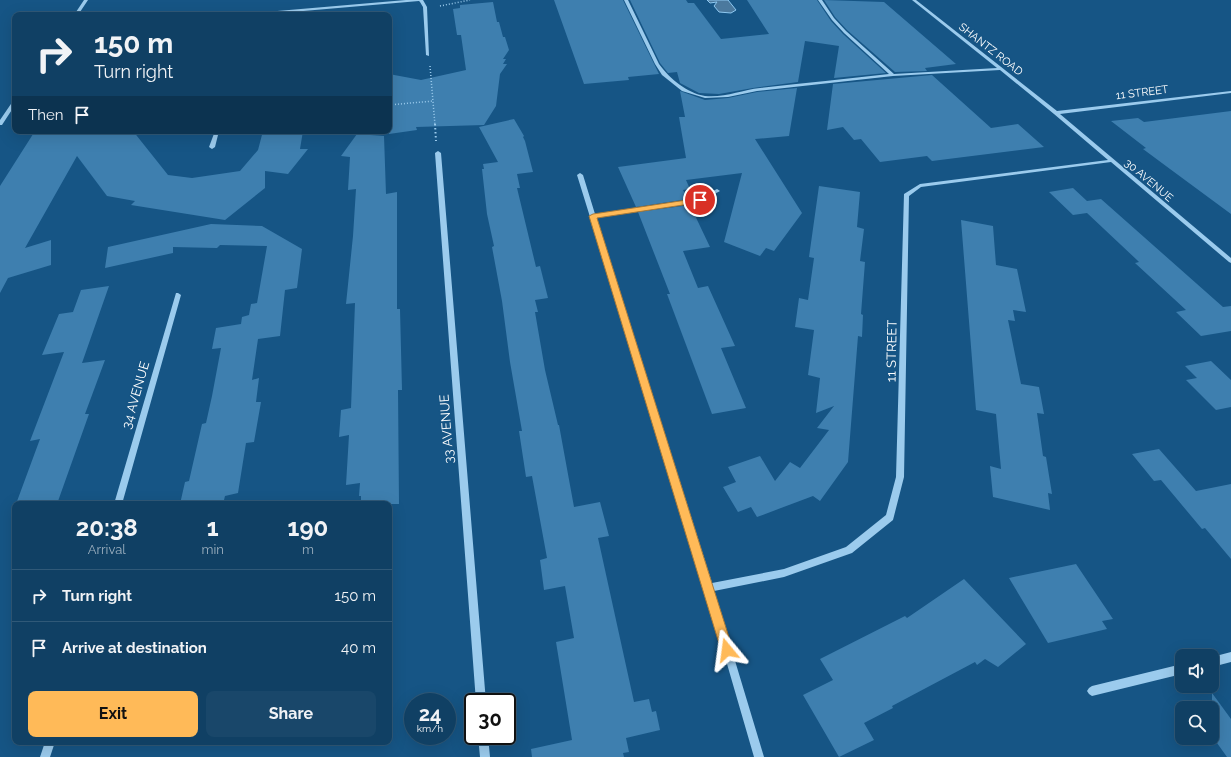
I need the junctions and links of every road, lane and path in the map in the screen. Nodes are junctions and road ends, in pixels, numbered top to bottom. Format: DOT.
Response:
graph roads {
  1 [pos="86,0"];
  2 [pos="419,0"];
  3 [pos="470,0"];
  4 [pos="626,0"];
  5 [pos="820,0"];
  6 [pos="914,0"];
  7 [pos="426,7"];
  8 [pos="78,12"];
  9 [pos="285,12"];
  10 [pos="428,55"];
  11 [pos="1002,69"];
  12 [pos="893,75"];
  13 [pos="1231,92"];
  14 [pos="433,101"];
  15 [pos="392,105"];
  16 [pos="12,106"];
  17 [pos="1056,113"];
  18 [pos="0,124"];
  19 [pos="216,134"];
  20 [pos="212,147"];
  21 [pos="438,153"];
  22 [pos="1111,161"];
  23 [pos="580,175"];
  24 [pos="717,191"];
  25 [pos="593,216"];
  26 [pos="1231,261"];
  27 [pos="178,295"];
  28 [pos="119,501"];
  29 [pos="709,588"];
  30 [pos="1231,657"];
  31 [pos="1219,660"];
  32 [pos="1175,671"];
  33 [pos="1092,691"];
  34 [pos="480,693"];
  35 [pos="49,745"];
  36 [pos="484,745"];
  37 [pos="46,757"];
  38 [pos="485,757"];
  39 [pos="759,757"];
  1 -- 8 [label="street"];
  2 -- 7 [label="street"];
  2 -- 9 [label="street"];
  3 -- 7 [label="path"];
  4 -- 12 [label="street"];
  5 -- 12 [label="street"];
  6 -- 11 [label="street, SHANTZ ROAD"];
  7 -- 10 [label="street"];
  10 -- 14 [label="path"];
  11 -- 12 [label="street"];
  11 -- 17 [label="street, SHANTZ ROAD"];
  13 -- 17 [label="street, 11 STREET"];
  14 -- 15 [label="path"];
  14 -- 21 [label="path"];
  16 -- 18 [label="street"];
  17 -- 22 [label="street, 30 AVENUE"];
  19 -- 20 [label="street"];
  21 -- 34 [label="street, 33 AVENUE"];
  22 -- 26 [label="street, 30 AVENUE"];
  22 -- 29 [label="street, 11 STREET"];
  23 -- 25 [label="street"];
  24 -- 25 [label="street"];
  25 -- 29 [label="street"];
  27 -- 28 [label="street, 34 AVENUE"];
  29 -- 39 [label="street"];
  30 -- 31 [label="street"];
  32 -- 33 [label="street"];
  35 -- 37 [label="street"];
  36 -- 38 [label="street"];
}
